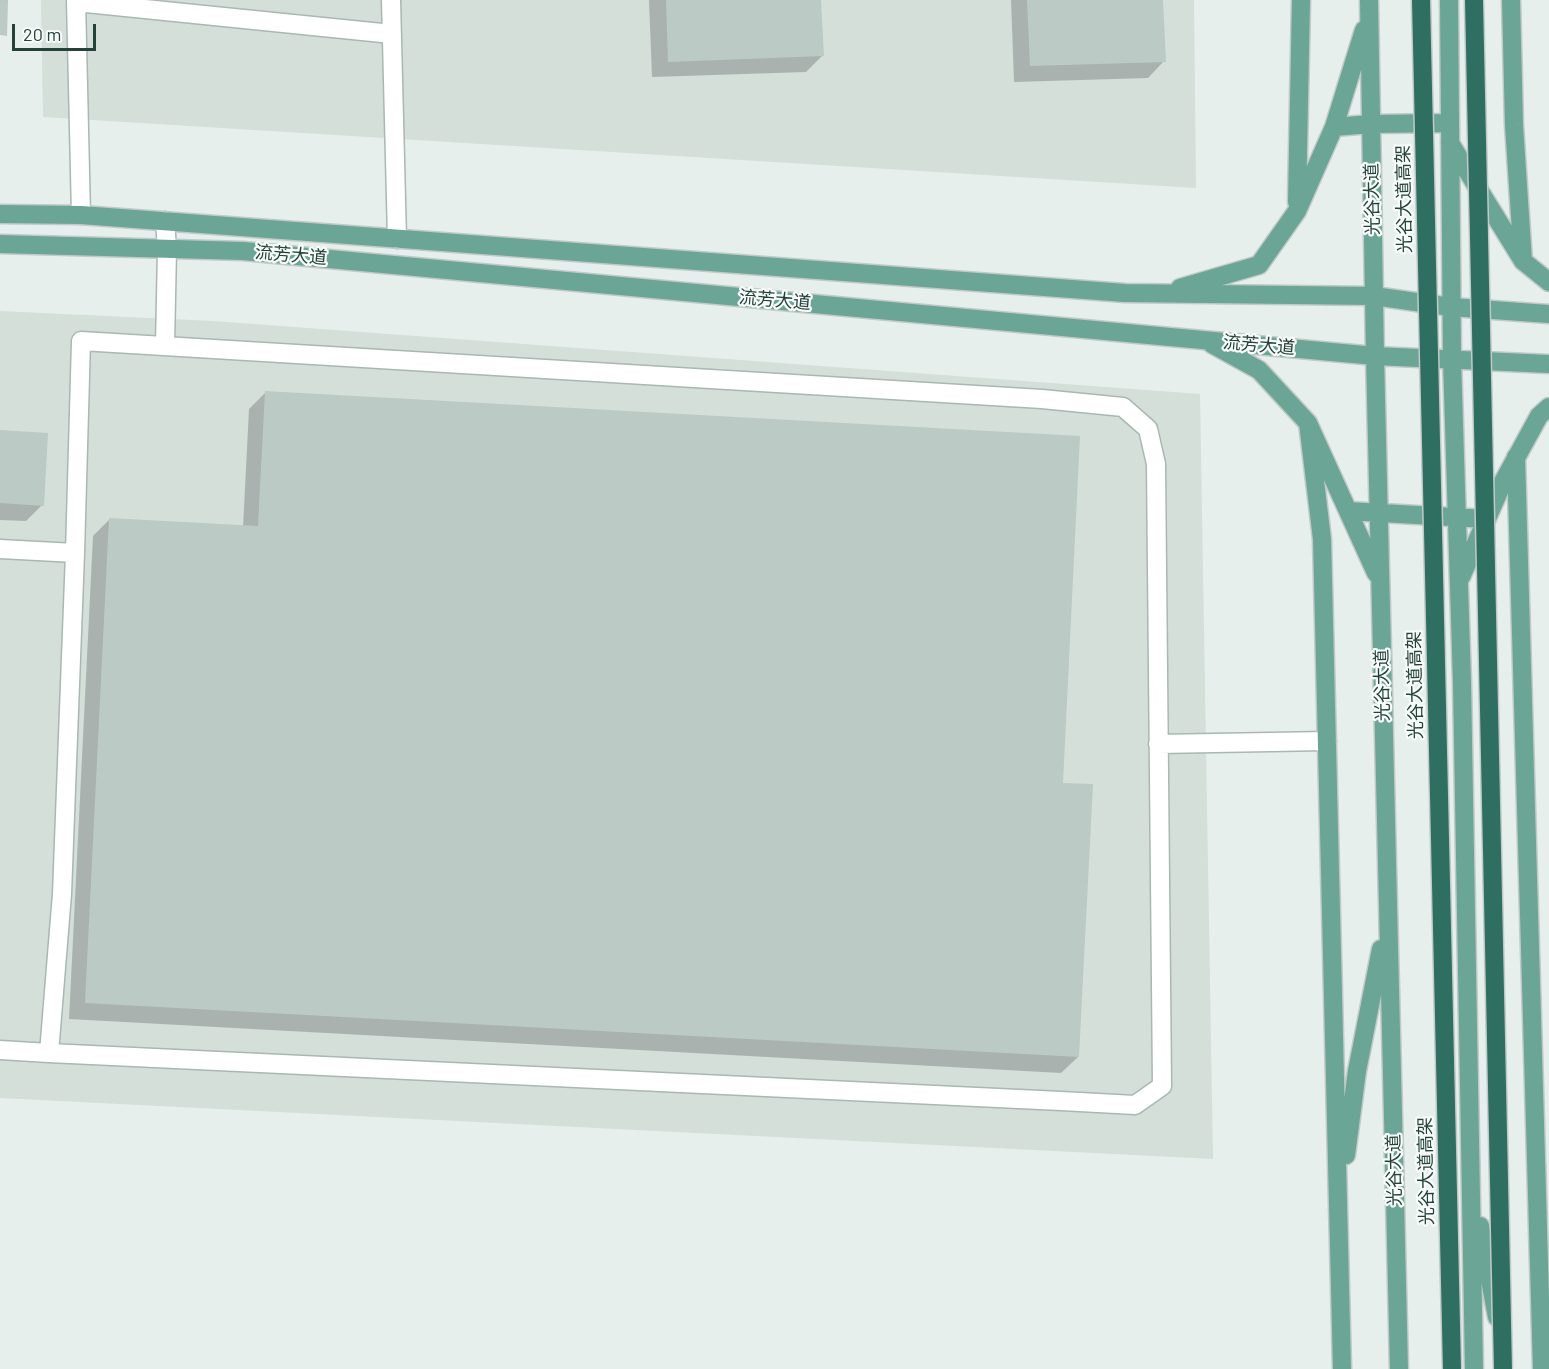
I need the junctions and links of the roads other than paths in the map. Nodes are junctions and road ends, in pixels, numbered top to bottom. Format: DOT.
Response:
graph roads {
  1 [pos="391,0"];
  2 [pos="1301,0"];
  3 [pos="1420,0"];
  4 [pos="1449,0"];
  5 [pos="1474,0"];
  6 [pos="1511,0"];
  7 [pos="76,1"];
  8 [pos="1370,4"];
  9 [pos="392,34"];
  10 [pos="1450,123"];
  11 [pos="1371,124"];
  12 [pos="1334,127"];
  13 [pos="1450,143"];
  14 [pos="1297,211"];
  15 [pos="0,214"];
  16 [pos="81,215"];
  17 [pos="165,221"];
  18 [pos="397,239"];
  19 [pos="0,244"];
  20 [pos="167,249"];
  21 [pos="1523,261"];
  22 [pos="1549,282"];
  23 [pos="1161,294"];
  24 [pos="1374,296"];
  25 [pos="1451,307"];
  26 [pos="1549,314"];
  27 [pos="1130,333"];
  28 [pos="165,346"];
  29 [pos="1375,356"];
  30 [pos="1452,359"];
  31 [pos="1549,364"];
  32 [pos="1549,407"];
  33 [pos="1308,423"];
  34 [pos="1516,457"];
  35 [pos="1348,511"];
  36 [pos="1378,513"];
  37 [pos="1457,518"];
  38 [pos="1486,519"];
  39 [pos="0,549"];
  40 [pos="75,552"];
  41 [pos="1459,581"];
  42 [pos="1380,582"];
  43 [pos="1327,741"];
  44 [pos="1158,744"];
  45 [pos="1388,915"];
  46 [pos="0,1050"];
  47 [pos="49,1053"];
  48 [pos="1471,1178"];
  49 [pos="1339,1208"];
  50 [pos="1342,1369"];
  51 [pos="1399,1369"];
  52 [pos="1452,1369"];
  53 [pos="1474,1369"];
  54 [pos="1505,1369"];
  55 [pos="1542,1369"];
  1 -- 9 [label="lane"];
  2 -- 14 [label="main road"];
  3 -- 52 [label="highway, 光谷大道高架, bridge"];
  4 -- 10 [label="main road"];
  5 -- 54 [label="highway, bridge"];
  6 -- 21 [label="main road"];
  7 -- 9 [label="lane"];
  7 -- 16 [label="lane"];
  8 -- 11 [label="main road, 光谷大道"];
  8 -- 12 [label="main road"];
  9 -- 18 [label="lane"];
  10 -- 11 [label="main road"];
  10 -- 13 [label="main road"];
  11 -- 12 [label="main road"];
  11 -- 24 [label="main road, 光谷大道"];
  12 -- 14 [label="main road"];
  13 -- 21 [label="main road"];
  13 -- 25 [label="main road"];
  14 -- 23 [label="main road"];
  15 -- 16 [label="main road, 流芳大道"];
  16 -- 17 [label="main road, 流芳大道"];
  17 -- 18 [label="main road, 流芳大道"];
  17 -- 20 [label="lane"];
  18 -- 23 [label="main road, 流芳大道"];
  19 -- 20 [label="main road, 流芳大道"];
  20 -- 27 [label="main road, 流芳大道"];
  20 -- 28 [label="lane"];
  21 -- 22 [label="main road"];
  23 -- 24 [label="main road, 流芳大道"];
  24 -- 25 [label="main road, 流芳大道"];
  24 -- 29 [label="main road, 光谷大道"];
  25 -- 26 [label="main road, 流芳大道"];
  25 -- 30 [label="main road"];
  27 -- 29 [label="main road, 流芳大道"];
  27 -- 33 [label="main road"];
  28 -- 40 [label="lane"];
  28 -- 44 [label="lane"];
  29 -- 30 [label="main road, 流芳大道"];
  29 -- 36 [label="main road, 光谷大道"];
  30 -- 31 [label="main road, 流芳大道"];
  30 -- 37 [label="main road"];
  32 -- 34 [label="main road"];
  33 -- 35 [label="main road"];
  33 -- 43 [label="main road"];
  34 -- 38 [label="main road"];
  34 -- 55 [label="main road"];
  35 -- 36 [label="main road"];
  35 -- 42 [label="main road"];
  36 -- 37 [label="main road"];
  36 -- 42 [label="main road, 光谷大道"];
  37 -- 38 [label="main road"];
  37 -- 41 [label="main road"];
  38 -- 41 [label="main road"];
  39 -- 40 [label="lane"];
  40 -- 47 [label="lane"];
  41 -- 48 [label="main road"];
  42 -- 45 [label="main road, 光谷大道"];
  43 -- 44 [label="lane"];
  43 -- 49 [label="main road"];
  44 -- 47 [label="lane"];
  45 -- 49 [label="main road"];
  45 -- 51 [label="main road, 光谷大道"];
  46 -- 47 [label="lane"];
  48 -- 53 [label="main road"];
  48 -- 54 [label="main road"];
  49 -- 50 [label="main road"];
}
